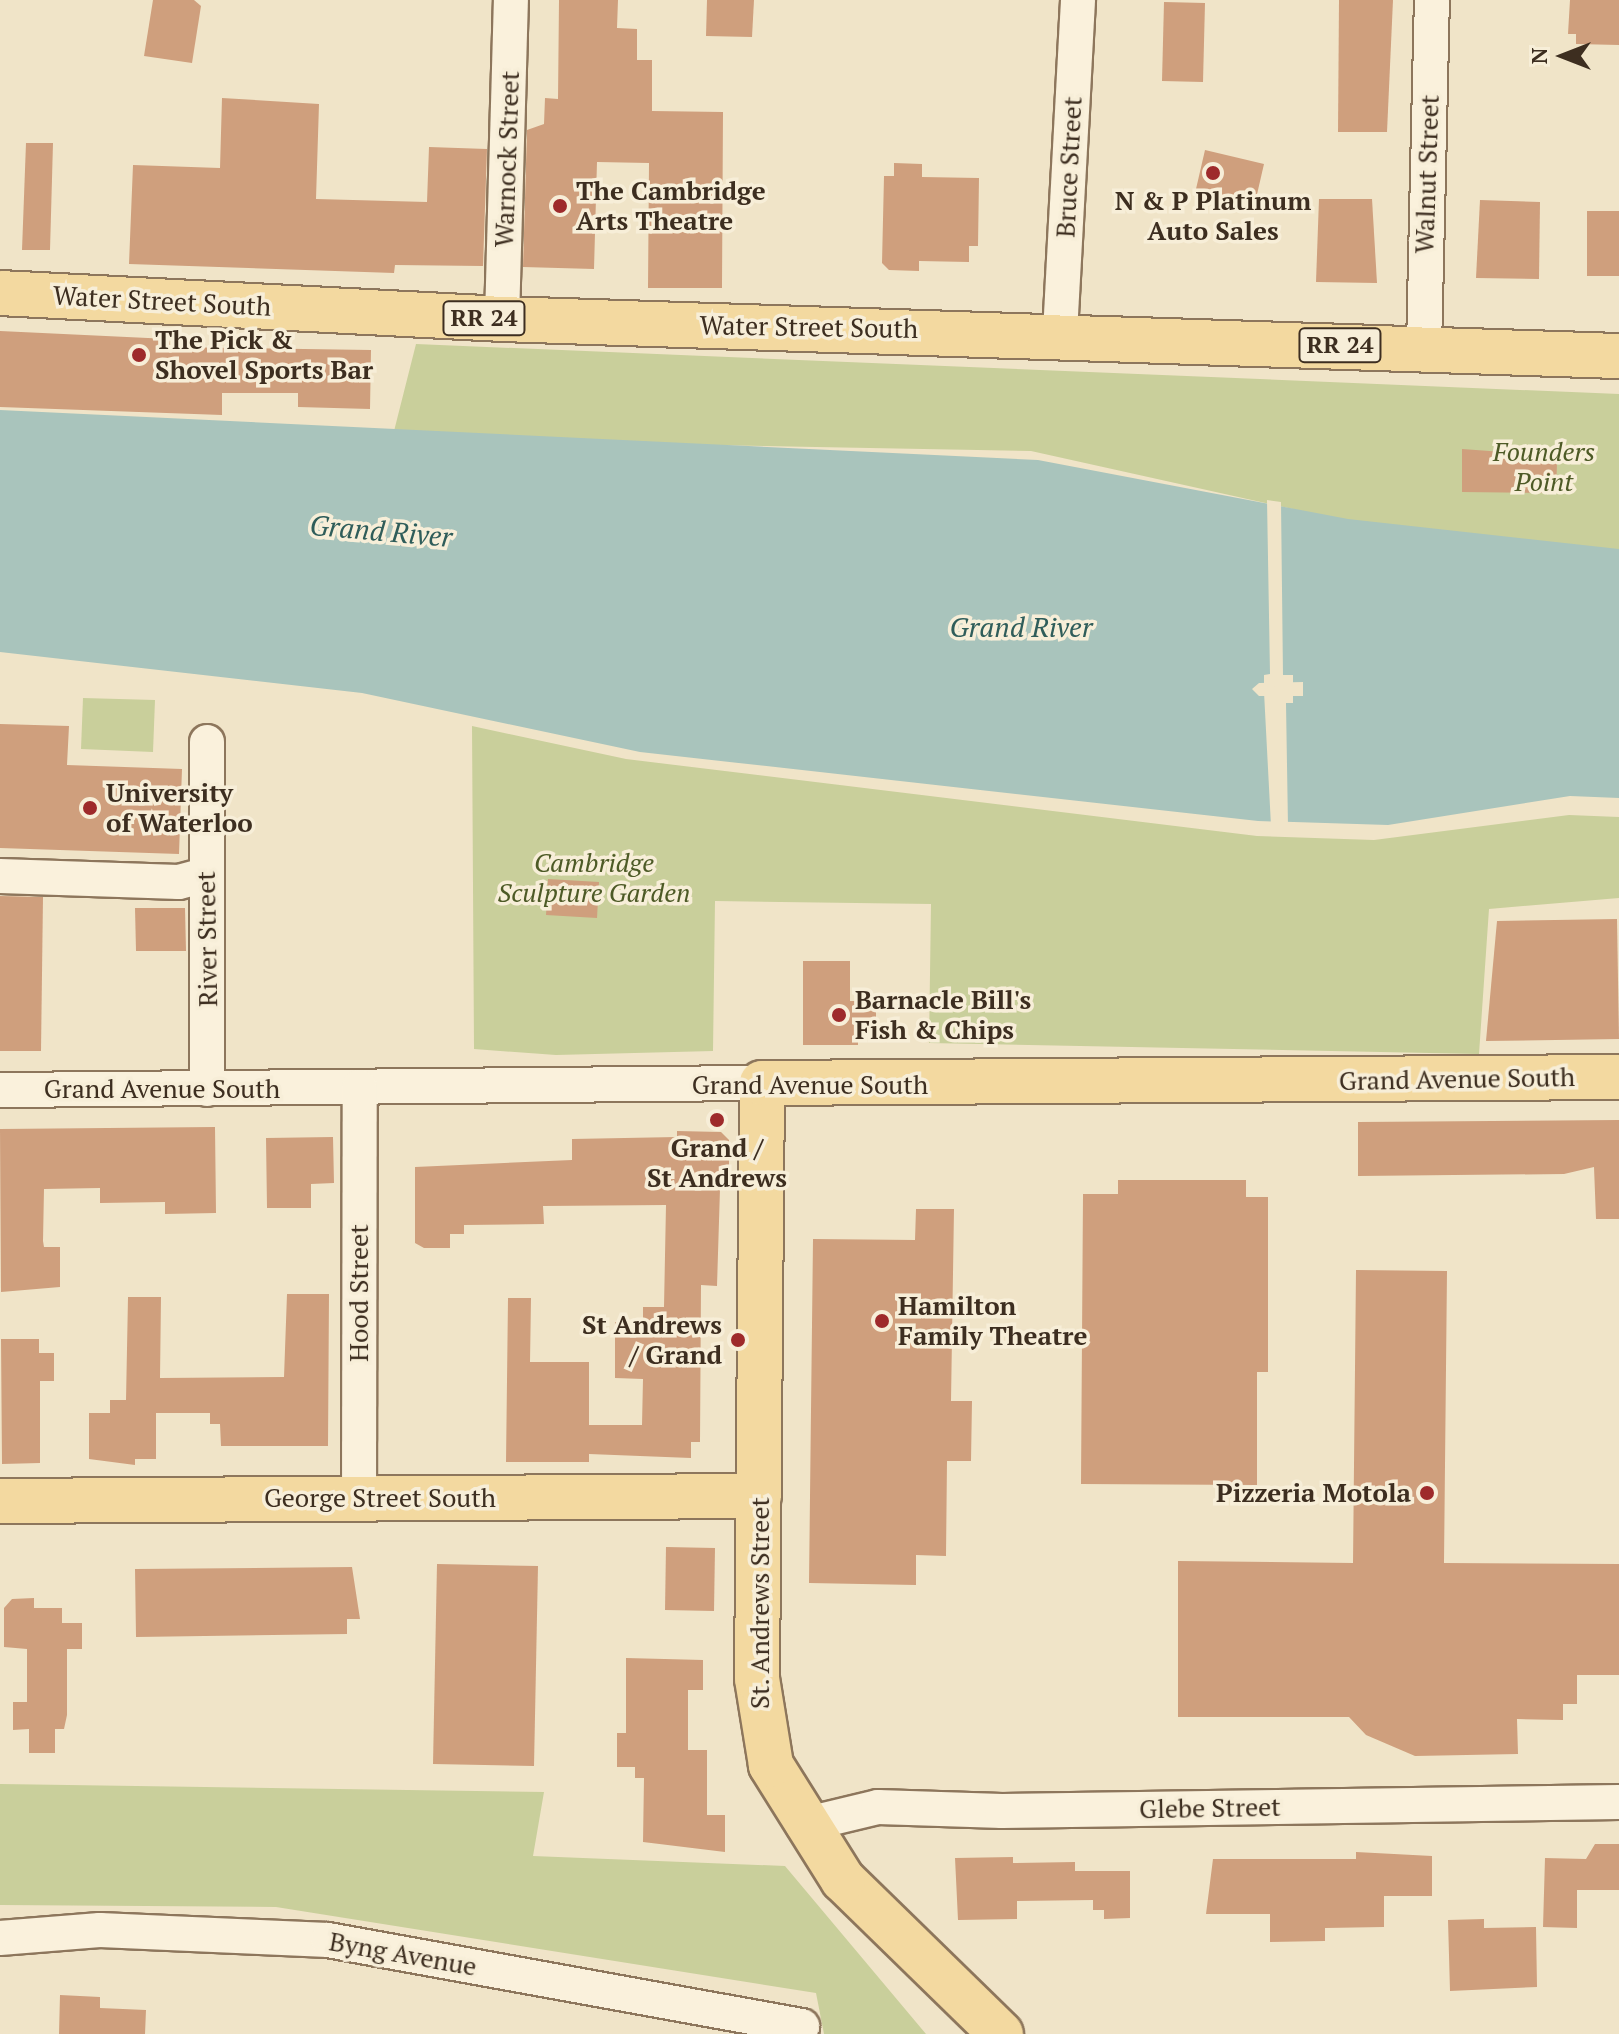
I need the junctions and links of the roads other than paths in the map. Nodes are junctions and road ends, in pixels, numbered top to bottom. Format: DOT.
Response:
graph roads {
  1 [pos="511,0"];
  2 [pos="1078,0"];
  3 [pos="1432,0"];
  4 [pos="0,293"];
  5 [pos="502,319"];
  6 [pos="1060,333"];
  7 [pos="1424,348"];
  8 [pos="1619,356"];
  9 [pos="207,742"];
  10 [pos="205,875"];
  11 [pos="0,876"];
  12 [pos="1619,1077"];
  13 [pos="762,1083"];
  14 [pos="360,1087"];
  15 [pos="207,1089"];
  16 [pos="0,1090"];
  17 [pos="759,1496"];
  18 [pos="359,1498"];
  19 [pos="0,1501"];
  20 [pos="1619,1802"];
  21 [pos="803,1825"];
  22 [pos="0,1938"];
  23 [pos="802,2026"];
  24 [pos="1001,2034"];
  1 -- 5 [label="street, Warnock Street"];
  2 -- 6 [label="street, Bruce Street"];
  3 -- 7 [label="street, Walnut Street"];
  4 -- 5 [label="main road, Water Street South / RR 24"];
  5 -- 6 [label="main road, Water Street South / RR 24"];
  6 -- 7 [label="main road, Water Street South / RR 24"];
  7 -- 8 [label="main road, Water Street South / RR 24"];
  9 -- 10 [label="street, River Street"];
  10 -- 11 [label="street"];
  10 -- 15 [label="street, River Street"];
  12 -- 13 [label="main road, Grand Avenue South"];
  13 -- 14 [label="street, Grand Avenue South"];
  13 -- 17 [label="main road, St. Andrews Street"];
  14 -- 15 [label="street, Grand Avenue South"];
  14 -- 18 [label="street, Hood Street"];
  15 -- 16 [label="street, Grand Avenue South"];
  17 -- 18 [label="main road, George Street South"];
  17 -- 21 [label="main road, St. Andrews Street"];
  18 -- 19 [label="main road, George Street South"];
  20 -- 21 [label="street, Glebe Street"];
  21 -- 24 [label="main road, St. Andrews Street"];
  22 -- 23 [label="street, Byng Avenue"];
}
